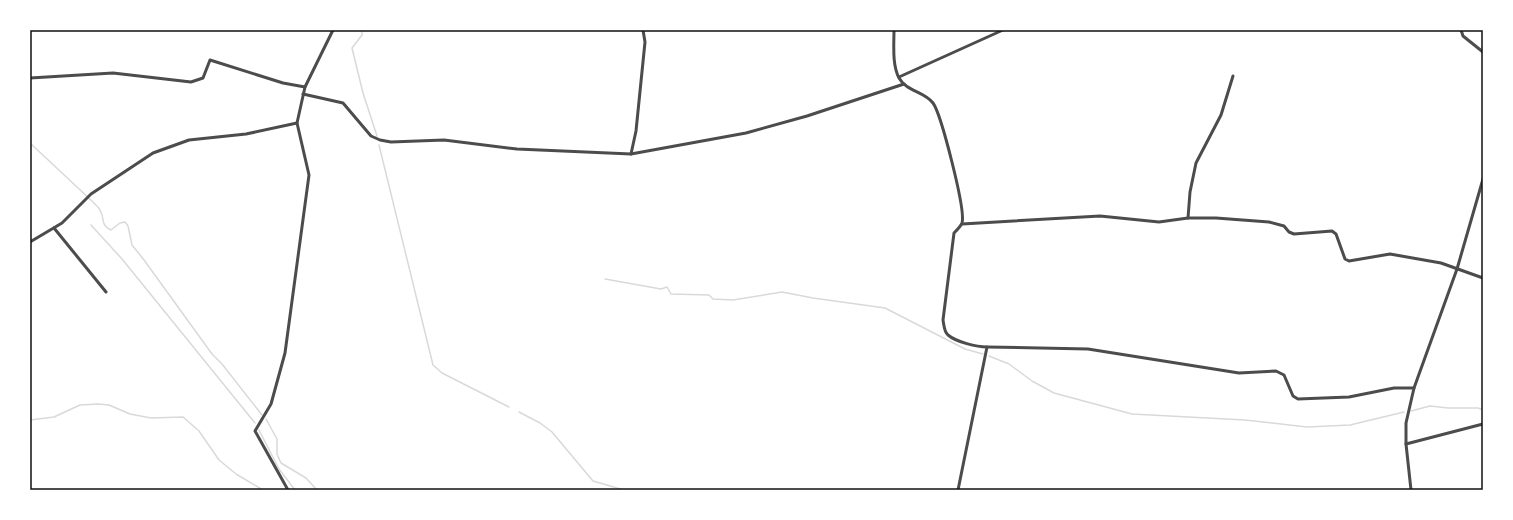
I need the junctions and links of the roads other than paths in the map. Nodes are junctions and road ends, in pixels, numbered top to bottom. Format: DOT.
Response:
graph roads {
  1 [pos="333,30"];
  2 [pos="643,30"];
  3 [pos="894,30"];
  4 [pos="1003,30"];
  5 [pos="1461,30"];
  6 [pos="1483,52"];
  7 [pos="1233,76"];
  8 [pos="899,77"];
  9 [pos="30,78"];
  10 [pos="904,84"];
  11 [pos="306,87"];
  12 [pos="303,94"];
  13 [pos="297,123"];
  14 [pos="631,154"];
  15 [pos="1483,178"];
  16 [pos="1188,218"];
  17 [pos="962,224"];
  18 [pos="54,228"];
  19 [pos="30,242"];
  20 [pos="1457,268"];
  21 [pos="1483,278"];
  22 [pos="106,292"];
  23 [pos="987,347"];
  24 [pos="1414,388"];
  25 [pos="1483,424"];
  26 [pos="1406,444"];
  27 [pos="288,490"];
  28 [pos="958,490"];
  29 [pos="1411,490"];
  1 -- 11 [label="street"];
  2 -- 14 [label="street"];
  3 -- 8 [label="street"];
  4 -- 8 [label="street"];
  5 -- 6 [label="street"];
  7 -- 16 [label="street"];
  8 -- 10 [label="street"];
  9 -- 11 [label="street"];
  10 -- 14 [label="street"];
  10 -- 17 [label="street"];
  11 -- 12 [label="street"];
  12 -- 13 [label="street"];
  12 -- 14 [label="street"];
  13 -- 18 [label="street"];
  13 -- 27 [label="street"];
  15 -- 20 [label="street"];
  16 -- 17 [label="street"];
  16 -- 20 [label="street"];
  17 -- 23 [label="street"];
  18 -- 19 [label="street"];
  18 -- 22 [label="street"];
  20 -- 21 [label="street"];
  20 -- 24 [label="street"];
  23 -- 24 [label="street"];
  23 -- 28 [label="street"];
  24 -- 26 [label="street"];
  25 -- 26 [label="street"];
  26 -- 29 [label="street"];
}
